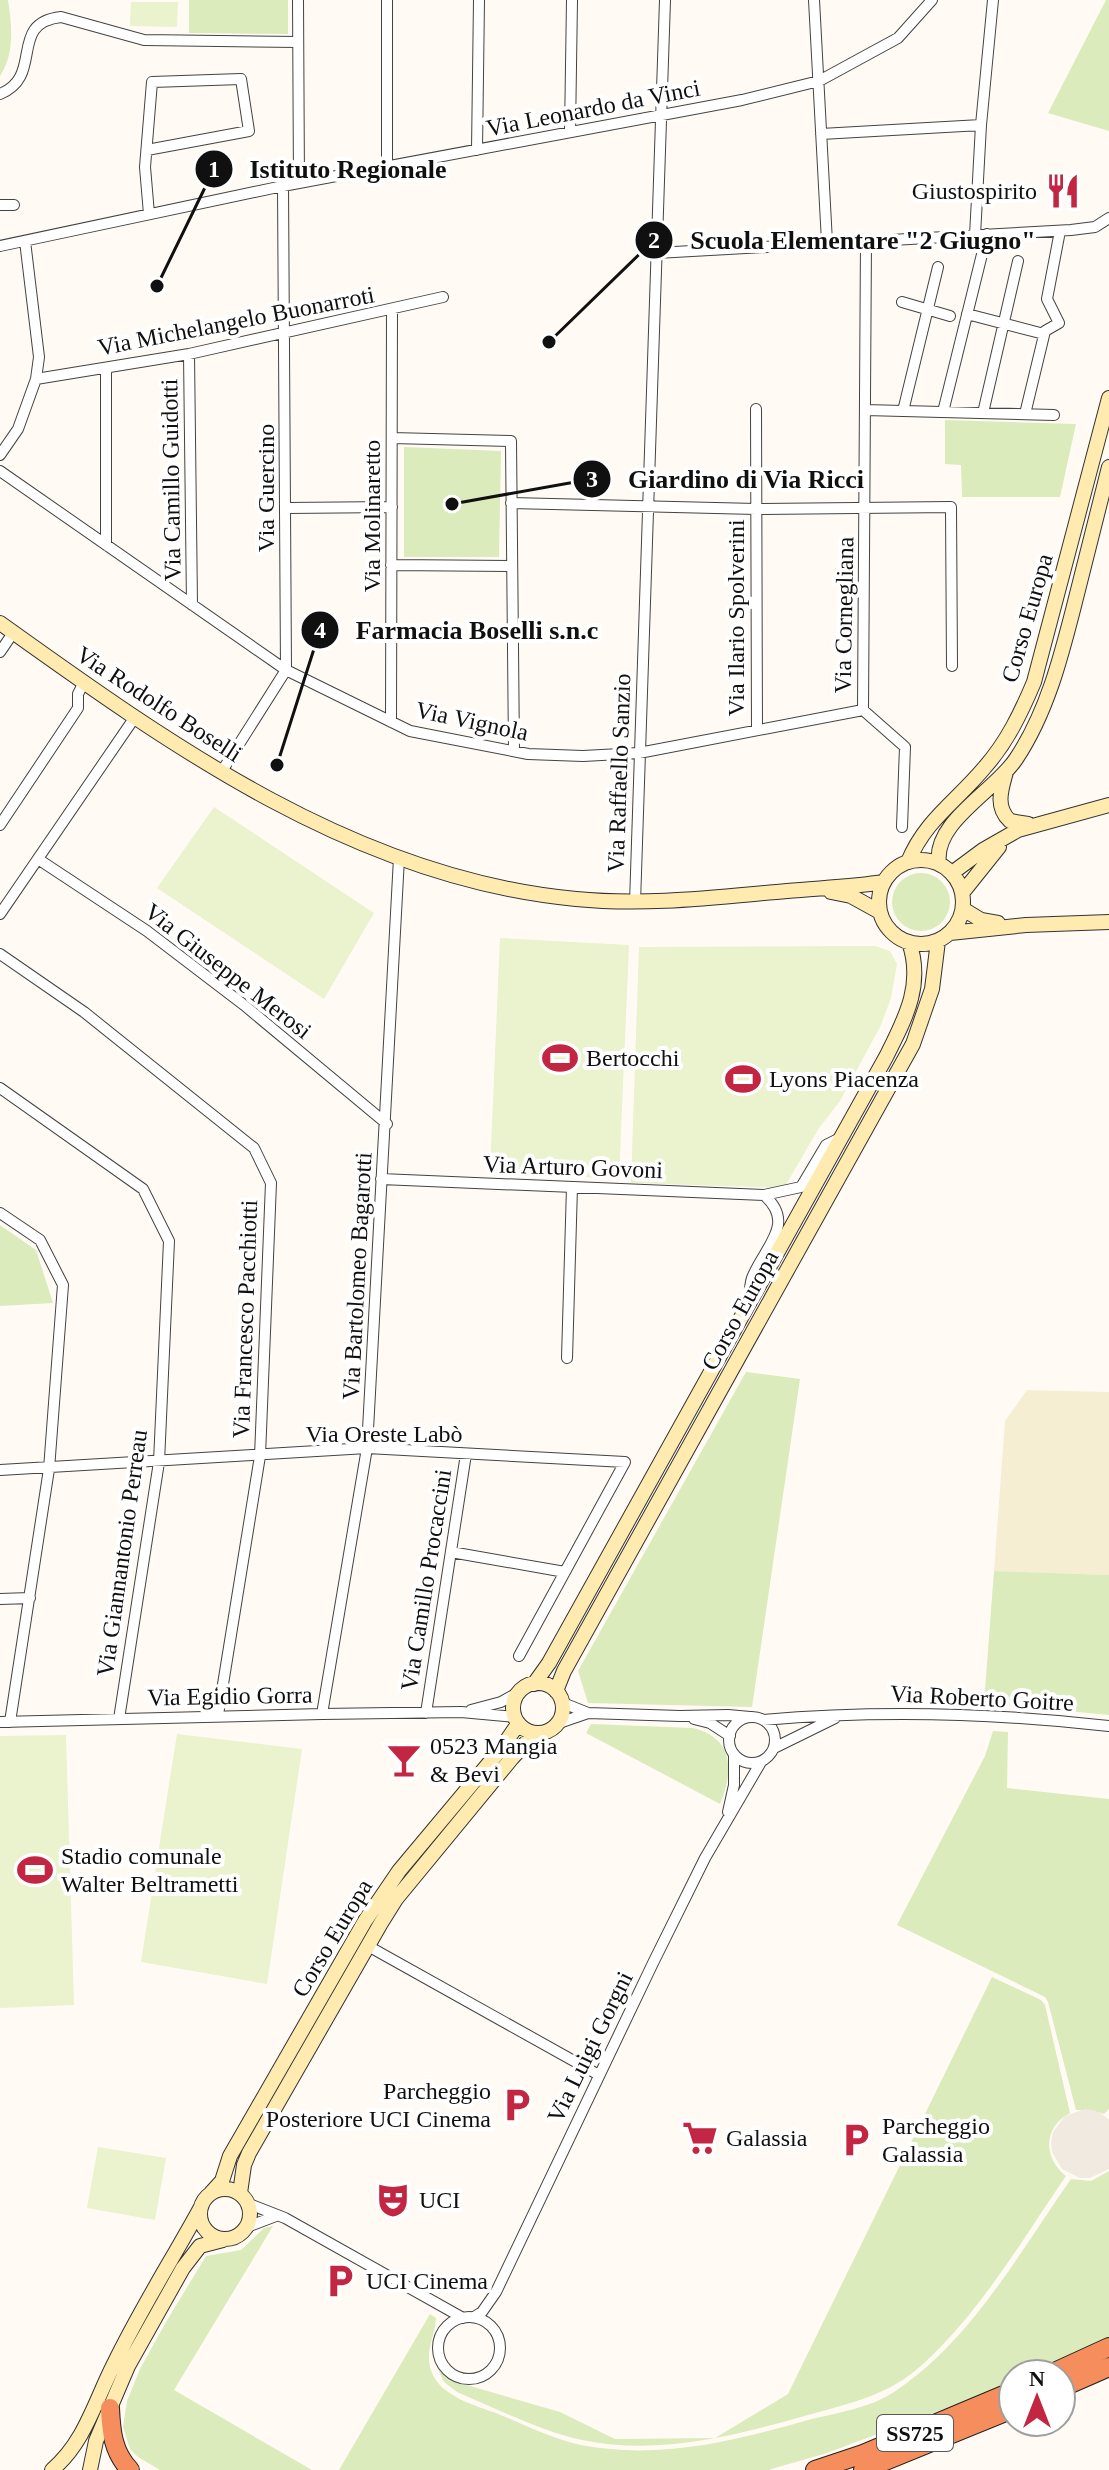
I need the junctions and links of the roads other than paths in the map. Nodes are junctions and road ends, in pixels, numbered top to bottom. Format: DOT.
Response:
graph roads {
  1 [pos="298,0"];
  2 [pos="387,0"];
  3 [pos="479,0"];
  4 [pos="572,0"];
  5 [pos="665,0"];
  6 [pos="814,0"];
  7 [pos="932,0"];
  8 [pos="993,0"];
  9 [pos="298,42"];
  10 [pos="819,81"];
  11 [pos="0,94"];
  12 [pos="662,116"];
  13 [pos="981,125"];
  14 [pos="570,132"];
  15 [pos="821,134"];
  16 [pos="147,150"];
  17 [pos="477,150"];
  18 [pos="387,166"];
  19 [pos="299,183"];
  20 [pos="283,186"];
  21 [pos="0,205"];
  22 [pos="14,205"];
  23 [pos="149,214"];
  24 [pos="1109,218"];
  25 [pos="1060,231"];
  26 [pos="981,235"];
  27 [pos="866,240"];
  28 [pos="25,241"];
  29 [pos="827,242"];
  30 [pos="0,246"];
  31 [pos="656,253"];
  32 [pos="1018,261"];
  33 [pos="938,267"];
  34 [pos="443,297"];
  35 [pos="902,302"];
  36 [pos="392,310"];
  37 [pos="928,310"];
  38 [pos="967,314"];
  39 [pos="950,316"];
  40 [pos="1004,323"];
  41 [pos="285,333"];
  42 [pos="1044,334"];
  43 [pos="189,354"];
  44 [pos="106,368"];
  45 [pos="36,379"];
  46 [pos="1109,398"];
  47 [pos="756,409"];
  48 [pos="865,410"];
  49 [pos="903,411"];
  50 [pos="943,412"];
  51 [pos="983,413"];
  52 [pos="1025,414"];
  53 [pos="1054,415"];
  54 [pos="392,438"];
  55 [pos="0,455"];
  56 [pos="1109,467"];
  57 [pos="0,471"];
  58 [pos="511,503"];
  59 [pos="392,507"];
  60 [pos="648,507"];
  61 [pos="287,508"];
  62 [pos="756,509"];
  63 [pos="865,509"];
  64 [pos="106,545"];
  65 [pos="391,565"];
  66 [pos="511,566"];
  67 [pos="192,605"];
  68 [pos="0,623"];
  69 [pos="13,633"];
  70 [pos="0,652"];
  71 [pos="952,666"];
  72 [pos="286,670"];
  73 [pos="84,682"];
  74 [pos="863,710"];
  75 [pos="135,717"];
  76 [pos="391,722"];
  77 [pos="757,730"];
  78 [pos="514,751"];
  79 [pos="639,753"];
  80 [pos="222,771"];
  81 [pos="1006,772"];
  82 [pos="1109,805"];
  83 [pos="1032,824"];
  84 [pos="0,825"];
  85 [pos="902,827"];
  86 [pos="1010,835"];
  87 [pos="399,858"];
  88 [pos="38,859"];
  89 [pos="908,862"];
  90 [pos="939,863"];
  91 [pos="952,873"];
  92 [pos="884,882"];
  93 [pos="810,889"];
  94 [pos="0,890"];
  95 [pos="963,892"];
  96 [pos="11,897"];
  97 [pos="635,903"];
  98 [pos="963,909"];
  99 [pos="880,912"];
  100 [pos="0,914"];
  101 [pos="1109,922"];
  102 [pos="1026,925"];
  103 [pos="944,937"];
  104 [pos="909,942"];
  105 [pos="0,954"];
  106 [pos="0,1088"];
  107 [pos="387,1124"];
  108 [pos="841,1138"];
  109 [pos="381,1179"];
  110 [pos="572,1187"];
  111 [pos="764,1195"];
  112 [pos="0,1213"];
  113 [pos="749,1303"];
  114 [pos="567,1358"];
  115 [pos="367,1448"];
  116 [pos="466,1454"];
  117 [pos="260,1456"];
  118 [pos="159,1462"];
  119 [pos="49,1469"];
  120 [pos="0,1470"];
  121 [pos="451,1552"];
  122 [pos="565,1572"];
  123 [pos="30,1598"];
  124 [pos="0,1599"];
  125 [pos="519,1656"];
  126 [pos="534,1684"];
  127 [pos="519,1692"];
  128 [pos="559,1697"];
  129 [pos="461,1712"];
  130 [pos="426,1713"];
  131 [pos="588,1713"];
  132 [pos="852,1713"];
  133 [pos="322,1714"];
  134 [pos="218,1715"];
  135 [pos="680,1716"];
  136 [pos="750,1717"];
  137 [pos="119,1719"];
  138 [pos="516,1720"];
  139 [pos="763,1720"];
  140 [pos="5,1722"];
  141 [pos="559,1723"];
  142 [pos="1109,1726"];
  143 [pos="535,1733"];
  144 [pos="730,1736"];
  145 [pos="774,1748"];
  146 [pos="734,1754"];
  147 [pos="761,1762"];
  148 [pos="726,1821"];
  149 [pos="368,1946"];
  150 [pos="599,2075"];
  151 [pos="211,2193"];
  152 [pos="244,2199"];
  153 [pos="201,2207"];
  154 [pos="278,2216"];
  155 [pos="247,2227"];
  156 [pos="223,2240"];
  157 [pos="496,2292"];
  158 [pos="438,2304"];
  159 [pos="468,2317"];
  160 [pos="446,2327"];
  161 [pos="492,2327"];
  162 [pos="1109,2347"];
  163 [pos="1077,2362"];
  164 [pos="1109,2367"];
  165 [pos="1077,2381"];
  166 [pos="997,2398"];
  167 [pos="110,2408"];
  168 [pos="997,2416"];
  169 [pos="52,2470"];
  170 [pos="90,2470"];
  171 [pos="130,2470"];
  172 [pos="815,2470"];
  173 [pos="863,2470"];
  1 -- 9 [label="street"];
  2 -- 18 [label="street"];
  3 -- 17 [label="street"];
  4 -- 14 [label="street"];
  5 -- 12 [label="street, Via Raffaello Sanzio"];
  6 -- 10 [label="street"];
  7 -- 10 [label="street, Via Leonardo da Vinci"];
  8 -- 13 [label="street"];
  9 -- 11 [label="street"];
  9 -- 19 [label="street"];
  10 -- 12 [label="street, Via Leonardo da Vinci"];
  10 -- 15 [label="street"];
  12 -- 14 [label="street, Via Leonardo da Vinci"];
  12 -- 31 [label="street, Via Raffaello Sanzio"];
  13 -- 15 [label="street"];
  13 -- 26 [label="street"];
  14 -- 17 [label="street, Via Leonardo da Vinci"];
  15 -- 29 [label="street"];
  16 -- 16 [label="street"];
  16 -- 23 [label="street"];
  17 -- 18 [label="street, Via Leonardo da Vinci"];
  18 -- 19 [label="street, Via Leonardo da Vinci"];
  19 -- 20 [label="street, Via Leonardo da Vinci"];
  20 -- 23 [label="street, Via Leonardo da Vinci"];
  20 -- 41 [label="street, Via Guercino"];
  21 -- 22 [label="street"];
  23 -- 28 [label="street, Via Leonardo da Vinci"];
  24 -- 25 [label="street"];
  25 -- 26 [label="street"];
  25 -- 42 [label="street"];
  26 -- 27 [label="street"];
  26 -- 38 [label="street"];
  27 -- 29 [label="street"];
  27 -- 48 [label="street, Via Cornegliana"];
  28 -- 30 [label="street, Via Leonardo da Vinci"];
  28 -- 45 [label="street"];
  29 -- 31 [label="street"];
  31 -- 60 [label="street, Via Raffaello Sanzio"];
  32 -- 40 [label="street"];
  33 -- 37 [label="street"];
  34 -- 36 [label="street, Via Michelangelo Buonarroti"];
  35 -- 37 [label="street"];
  36 -- 41 [label="street, Via Michelangelo Buonarroti"];
  36 -- 54 [label="street, Via Molinaretto"];
  37 -- 39 [label="street"];
  37 -- 49 [label="street"];
  38 -- 40 [label="street"];
  38 -- 50 [label="street"];
  40 -- 42 [label="street"];
  40 -- 51 [label="street"];
  41 -- 43 [label="street, Via Michelangelo Buonarroti"];
  41 -- 61 [label="street, Via Guercino"];
  42 -- 52 [label="street"];
  43 -- 44 [label="street, Via Michelangelo Buonarroti"];
  43 -- 67 [label="street, Via Camillo Guidotti"];
  44 -- 45 [label="street, Via Michelangelo Buonarroti"];
  44 -- 64 [label="street"];
  45 -- 55 [label="street"];
  46 -- 89 [label="main road, Corso Europa"];
  47 -- 62 [label="street, Via Ilario Spolverini"];
  48 -- 49 [label="street"];
  48 -- 63 [label="street, Via Cornegliana"];
  49 -- 50 [label="street"];
  50 -- 51 [label="street"];
  51 -- 52 [label="street"];
  52 -- 53 [label="street"];
  54 -- 58 [label="street"];
  54 -- 59 [label="street, Via Molinaretto"];
  56 -- 81 [label="main road, Corso Europa"];
  57 -- 64 [label="street, Via Vignola"];
  58 -- 60 [label="street"];
  58 -- 66 [label="street"];
  59 -- 61 [label="street"];
  59 -- 65 [label="street, Via Molinaretto"];
  60 -- 62 [label="street"];
  60 -- 79 [label="street, Via Raffaello Sanzio"];
  61 -- 72 [label="street, Via Guercino"];
  62 -- 63 [label="street"];
  62 -- 77 [label="street, Via Ilario Spolverini"];
  63 -- 71 [label="street"];
  63 -- 74 [label="street, Via Cornegliana"];
  64 -- 67 [label="street, Via Vignola"];
  65 -- 66 [label="street"];
  65 -- 76 [label="street, Via Molinaretto"];
  66 -- 78 [label="street"];
  67 -- 72 [label="street, Via Vignola"];
  68 -- 69 [label="main road, Via Rodolfo Boselli"];
  69 -- 70 [label="street"];
  69 -- 73 [label="main road, Via Rodolfo Boselli"];
  72 -- 76 [label="street, Via Vignola"];
  72 -- 80 [label="street"];
  73 -- 75 [label="main road, Via Rodolfo Boselli"];
  73 -- 84 [label="street"];
  74 -- 77 [label="street, Via Vignola"];
  74 -- 85 [label="street, Via Cornegliana"];
  75 -- 80 [label="main road, Via Rodolfo Boselli"];
  75 -- 88 [label="street"];
  76 -- 78 [label="street, Via Vignola"];
  77 -- 79 [label="street, Via Vignola"];
  78 -- 79 [label="street, Via Vignola"];
  79 -- 97 [label="street, Via Raffaello Sanzio"];
  80 -- 87 [label="main road, Via Rodolfo Boselli"];
  81 -- 83 [label="main road, Corso Europa"];
  81 -- 90 [label="main road, Corso Europa"];
  82 -- 83 [label="main road"];
  83 -- 86 [label="main road"];
  86 -- 91 [label="main road"];
  86 -- 95 [label="main road"];
  87 -- 97 [label="main road, Via Rodolfo Boselli"];
  87 -- 107 [label="street, Via Bartolomeo Bagarotti"];
  88 -- 96 [label="street"];
  88 -- 107 [label="street, Via Giuseppe Merosi"];
  89 -- 90 [label="main road"];
  89 -- 92 [label="main road"];
  90 -- 91 [label="main road"];
  91 -- 95 [label="main road"];
  92 -- 93 [label="main road, Via Rodolfo Boselli"];
  92 -- 99 [label="main road"];
  93 -- 97 [label="main road, Via Rodolfo Boselli"];
  93 -- 99 [label="main road, Via Rodolfo Boselli"];
  94 -- 96 [label="street"];
  95 -- 98 [label="main road"];
  96 -- 100 [label="street"];
  98 -- 102 [label="main road"];
  98 -- 103 [label="main road"];
  99 -- 104 [label="main road, Via Rodolfo Boselli"];
  101 -- 102 [label="main road"];
  102 -- 103 [label="main road"];
  103 -- 104 [label="main road"];
  103 -- 128 [label="main road, Corso Europa"];
  104 -- 108 [label="main road, Corso Europa"];
  105 -- 117 [label="street, Via Francesco Pacchiotti"];
  106 -- 118 [label="street, Via Giannantonio Perreau"];
  107 -- 109 [label="street, Via Bartolomeo Bagarotti"];
  108 -- 111 [label="street, Via Arturo Govoni"];
  108 -- 113 [label="main road, Corso Europa"];
  109 -- 110 [label="street, Via Arturo Govoni"];
  109 -- 115 [label="street, Via Bartolomeo Bagarotti"];
  110 -- 111 [label="street, Via Arturo Govoni"];
  110 -- 114 [label="street"];
  111 -- 113 [label="street"];
  112 -- 119 [label="street"];
  113 -- 126 [label="main road, Corso Europa"];
  115 -- 116 [label="street, Via Oreste Labò"];
  115 -- 117 [label="street, Via Oreste Labò"];
  115 -- 133 [label="street, Via Bartolomeo Bagarotti"];
  116 -- 121 [label="street, Via Camillo Procaccini"];
  116 -- 122 [label="street, Via Oreste Labò"];
  117 -- 118 [label="street, Via Oreste Labò"];
  117 -- 134 [label="street, Via Francesco Pacchiotti"];
  118 -- 119 [label="street, Via Oreste Labò"];
  118 -- 137 [label="street, Via Giannantonio Perreau"];
  119 -- 120 [label="street, Via Oreste Labò"];
  119 -- 123 [label="street"];
  121 -- 122 [label="street"];
  121 -- 130 [label="street, Via Camillo Procaccini"];
  122 -- 125 [label="street"];
  123 -- 124 [label="street"];
  123 -- 140 [label="street"];
  126 -- 127 [label="main road, Corso Europa"];
  126 -- 128 [label="main road"];
  127 -- 129 [label="street, Via Egidio Gorra"];
  127 -- 138 [label="main road, Corso Europa"];
  128 -- 131 [label="street"];
  128 -- 141 [label="main road, Corso Europa"];
  129 -- 130 [label="street, Via Egidio Gorra"];
  129 -- 138 [label="street, Via Egidio Gorra"];
  130 -- 133 [label="street, Via Egidio Gorra"];
  131 -- 135 [label="street"];
  131 -- 141 [label="street"];
  132 -- 139 [label="street, Via Roberto Goitre"];
  132 -- 142 [label="street, Via Roberto Goitre"];
  132 -- 145 [label="street, Via Roberto Goitre"];
  133 -- 134 [label="street, Via Egidio Gorra"];
  134 -- 137 [label="street, Via Egidio Gorra"];
  135 -- 136 [label="street"];
  135 -- 144 [label="street"];
  136 -- 139 [label="street"];
  136 -- 144 [label="street"];
  137 -- 140 [label="street, Via Egidio Gorra"];
  138 -- 143 [label="main road"];
  138 -- 151 [label="main road, Corso Europa"];
  139 -- 145 [label="street"];
  141 -- 143 [label="main road, Corso Europa"];
  143 -- 149 [label="main road, Corso Europa"];
  144 -- 146 [label="street"];
  145 -- 147 [label="street"];
  146 -- 147 [label="street"];
  146 -- 148 [label="street, Via Luigi Gorgni"];
  147 -- 148 [label="street, Via Luigi Gorgni"];
  148 -- 150 [label="street, Via Luigi Gorgni"];
  149 -- 150 [label="street"];
  149 -- 152 [label="main road, Corso Europa"];
  150 -- 157 [label="street, Via Luigi Gorgni"];
  151 -- 152 [label="main road"];
  151 -- 153 [label="main road"];
  152 -- 154 [label="street"];
  152 -- 155 [label="main road"];
  153 -- 156 [label="main road"];
  153 -- 169 [label="main road"];
  154 -- 155 [label="street"];
  154 -- 158 [label="street"];
  155 -- 156 [label="main road"];
  156 -- 167 [label="main road"];
  157 -- 159 [label="street, Via Luigi Gorgni"];
  157 -- 161 [label="street, Via Luigi Gorgni"];
  158 -- 159 [label="street"];
  158 -- 160 [label="street"];
  159 -- 160 [label="street"];
  159 -- 161 [label="street"];
  160 -- 161 [label="street"];
  162 -- 163 [label="highway"];
  164 -- 165 [label="highway"];
  166 -- 172 [label="highway, SS725"];
  167 -- 170 [label="main road"];
  167 -- 171 [label="highway"];
  168 -- 173 [label="highway, SS725"];
}
